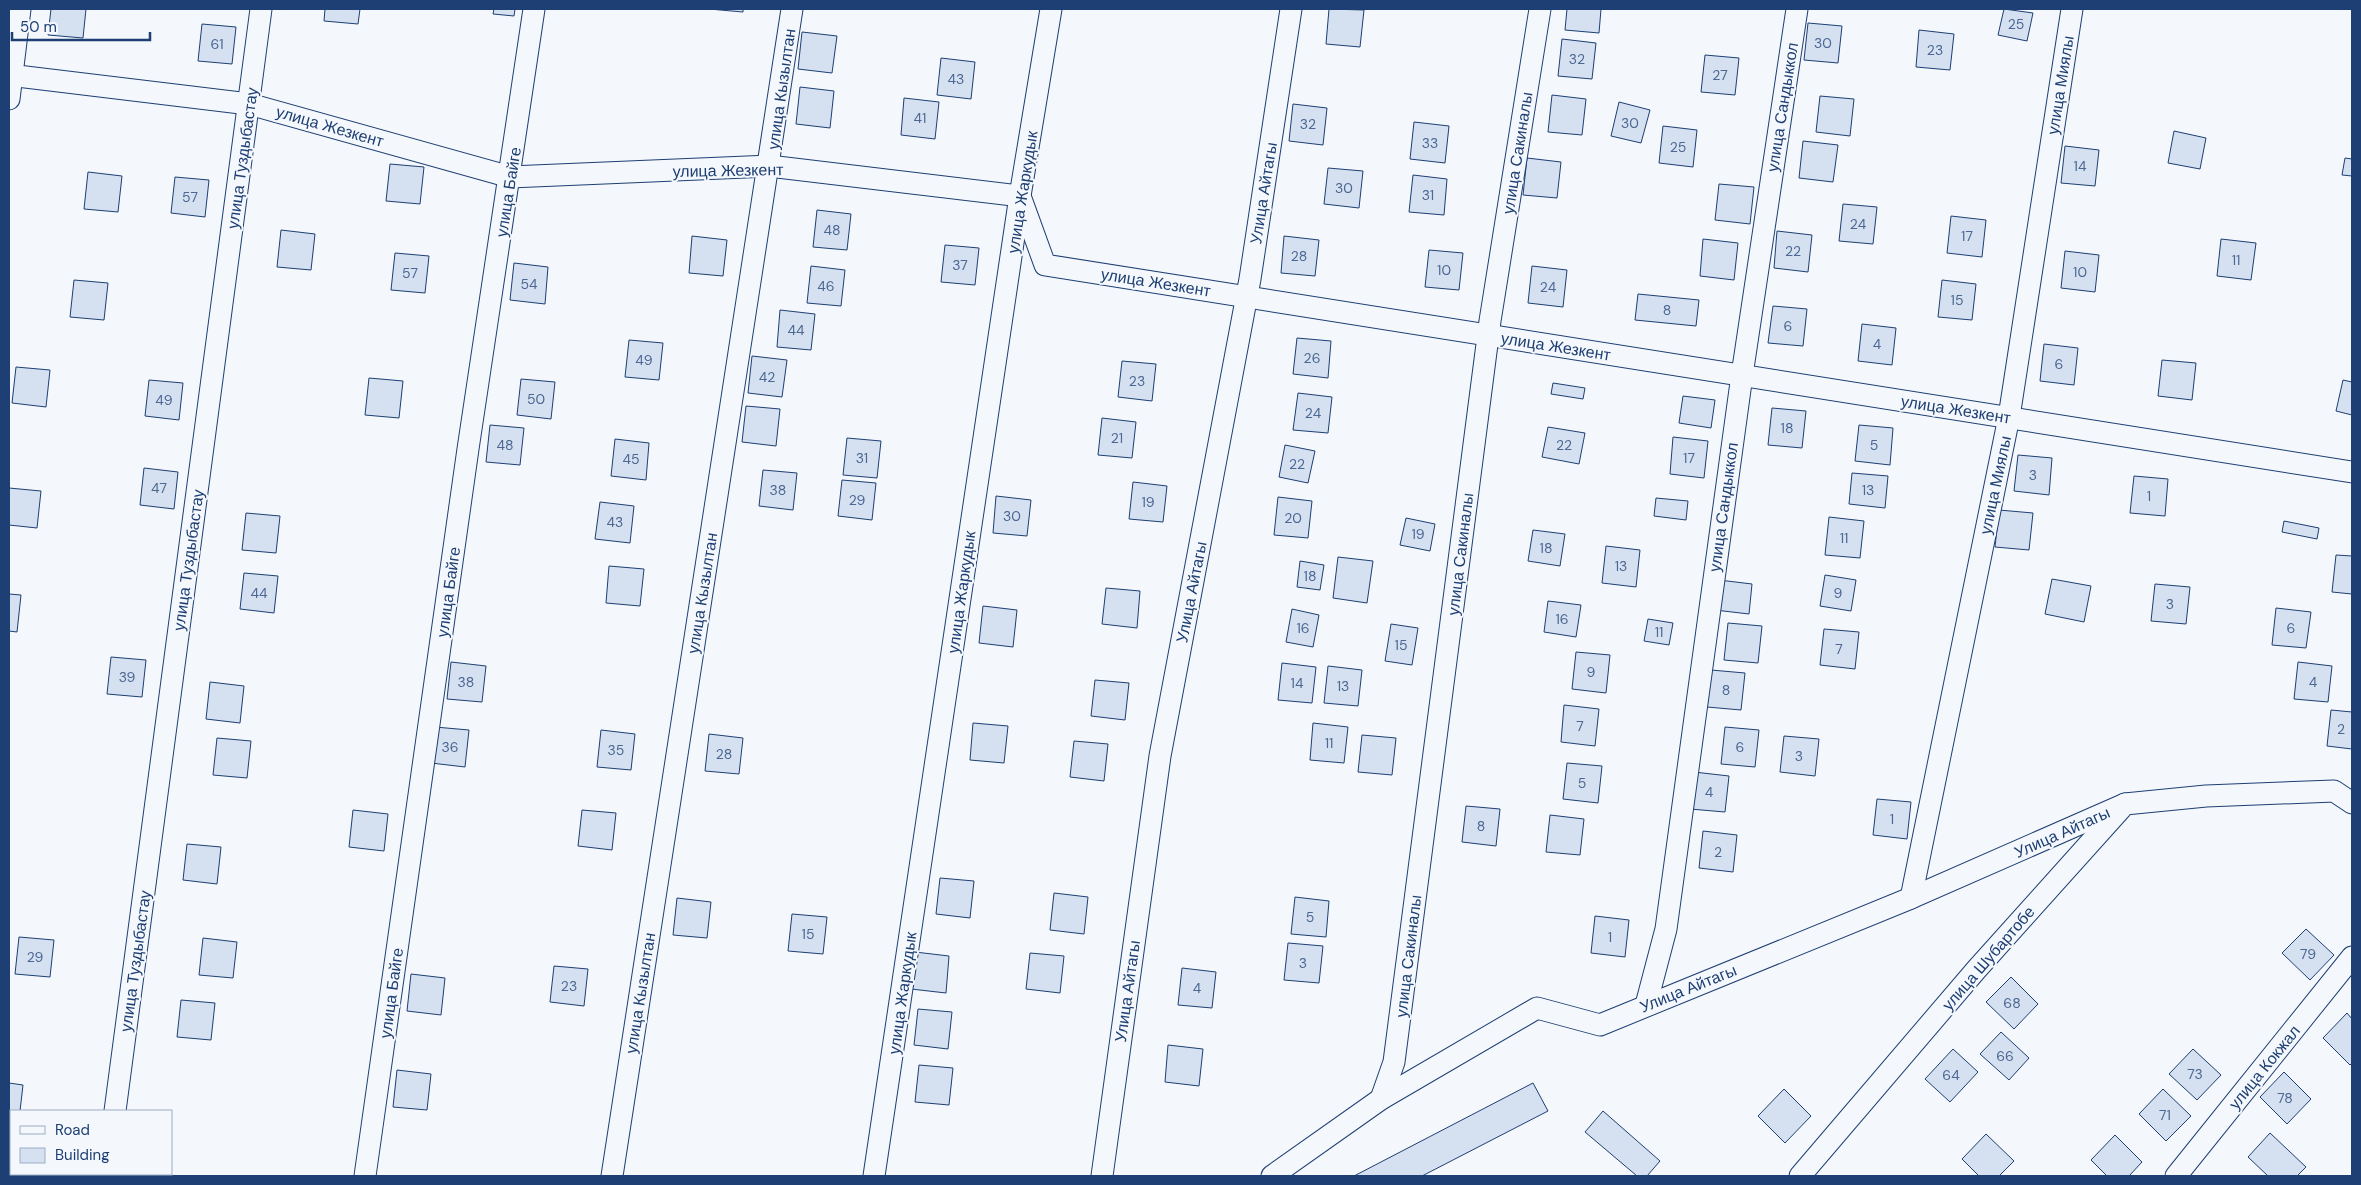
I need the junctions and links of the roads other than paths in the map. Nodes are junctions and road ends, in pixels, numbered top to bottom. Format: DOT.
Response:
graph roads {
  1 [pos="20,9"];
  2 [pos="261,9"];
  3 [pos="534,9"];
  4 [pos="792,9"];
  5 [pos="1051,9"];
  6 [pos="1292,9"];
  7 [pos="1540,9"];
  8 [pos="1797,9"];
  9 [pos="2072,9"];
  10 [pos="10,75"];
  11 [pos="9,100"];
  12 [pos="249,104"];
  13 [pos="769,166"];
  14 [pos="510,177"];
  15 [pos="1020,196"];
  16 [pos="1247,297"];
  17 [pos="1488,335"];
  18 [pos="1742,375"];
  19 [pos="2009,417"];
  20 [pos="2352,472"];
  21 [pos="2352,803"];
  22 [pos="2125,804"];
  23 [pos="1911,898"];
  24 [pos="2352,957"];
  25 [pos="1646,1005"];
  26 [pos="1381,1099"];
  27 [pos="115,1110"];
  28 [pos="364,1176"];
  29 [pos="612,1176"];
  30 [pos="874,1176"];
  31 [pos="1102,1176"];
  32 [pos="1272,1176"];
  33 [pos="1800,1176"];
  34 [pos="2176,1176"];
  1 -- 10 [label="street"];
  2 -- 12 [label="street, улица Туздыбастау"];
  3 -- 14 [label="street, улица Байге"];
  4 -- 13 [label="street, улица Кызылтан"];
  5 -- 15 [label="street, улица Жаркудык"];
  6 -- 16 [label="street, Улица Айтагы"];
  7 -- 17 [label="street, улица Сакиналы"];
  8 -- 18 [label="street, улица Сандыккол"];
  9 -- 19 [label="street, улица Миялы"];
  10 -- 11 [label="street"];
  10 -- 12 [label="street, улица Жезкент"];
  12 -- 14 [label="street, улица Жезкент"];
  12 -- 27 [label="street, улица Туздыбастау"];
  13 -- 14 [label="street, улица Жезкент"];
  13 -- 15 [label="street, улица Жезкент"];
  13 -- 29 [label="street, улица Кызылтан"];
  14 -- 28 [label="street, улица Байге"];
  15 -- 16 [label="street, улица Жезкент"];
  15 -- 30 [label="street, улица Жаркудык"];
  16 -- 17 [label="street, улица Жезкент"];
  16 -- 31 [label="street, Улица Айтагы"];
  17 -- 18 [label="street, улица Жезкент"];
  17 -- 26 [label="street, улица Сакиналы"];
  18 -- 19 [label="street, улица Жезкент"];
  18 -- 25 [label="street, улица Сандыккол"];
  19 -- 20 [label="street, улица Жезкент"];
  19 -- 23 [label="street, улица Миялы"];
  21 -- 22 [label="street"];
  22 -- 23 [label="street, Улица Айтагы"];
  22 -- 33 [label="street, улица Шубартобе"];
  23 -- 25 [label="street, Улица Айтагы"];
  24 -- 34 [label="street, улица Кокжал"];
  25 -- 26 [label="street, Улица Айтагы"];
  26 -- 32 [label="street, Улица Айтагы"];
}
